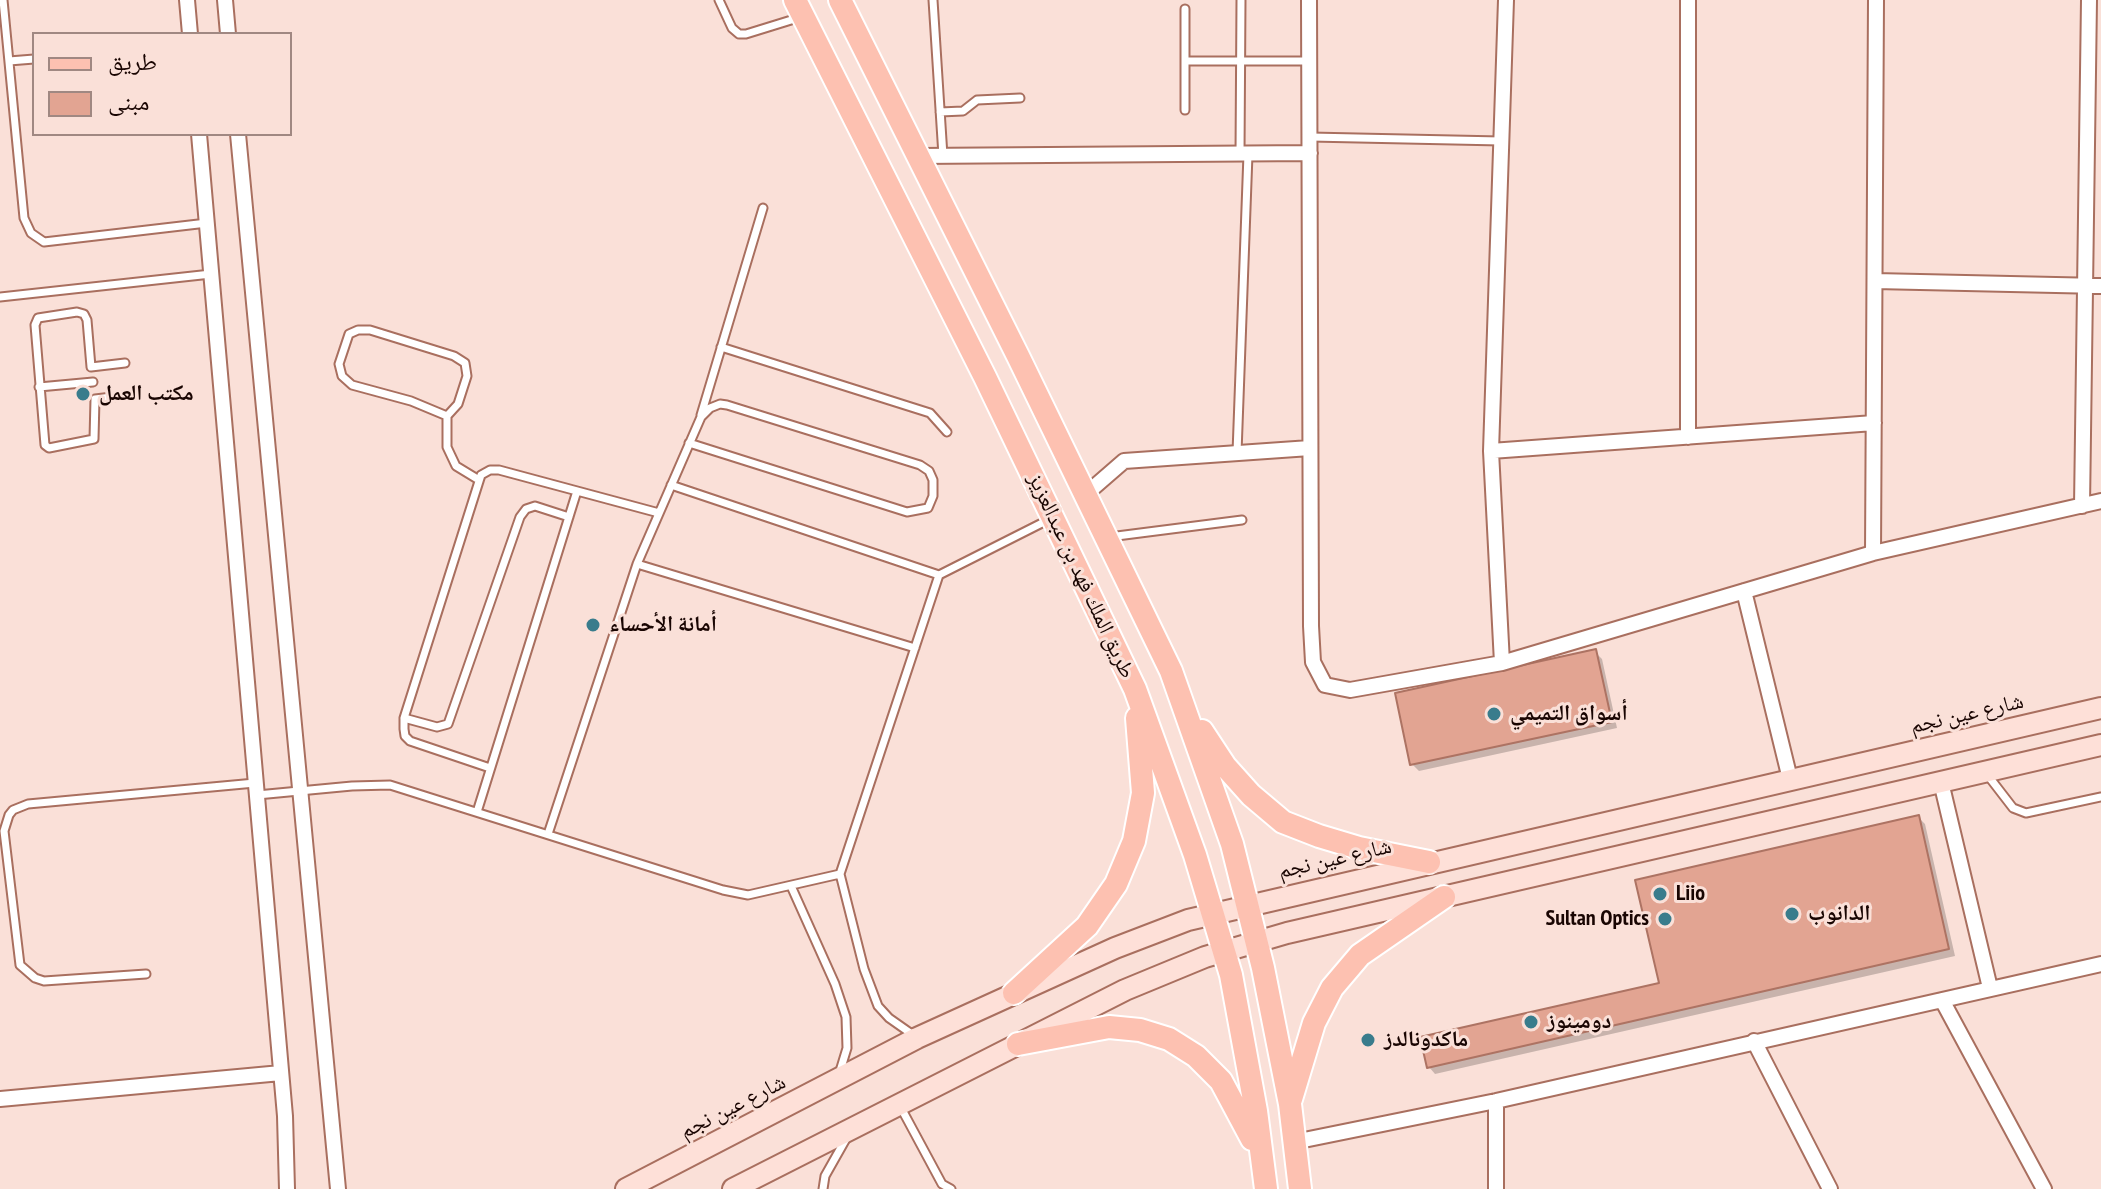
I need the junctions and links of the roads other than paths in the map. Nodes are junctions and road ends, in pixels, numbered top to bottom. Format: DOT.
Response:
graph roads {
  1 [pos="3,0"];
  2 [pos="187,0"];
  3 [pos="225,0"];
  4 [pos="719,0"];
  5 [pos="840,0"];
  6 [pos="933,0"];
  7 [pos="1241,0"];
  8 [pos="1309,0"];
  9 [pos="1506,0"];
  10 [pos="1688,0"];
  11 [pos="1876,0"];
  12 [pos="2089,0"];
  13 [pos="799,8"];
  14 [pos="1185,9"];
  15 [pos="190,32"];
  16 [pos="228,32"];
  17 [pos="32,59"];
  18 [pos="9,61"];
  19 [pos="1186,61"];
  20 [pos="1309,61"];
  21 [pos="1240,62"];
  22 [pos="1020,98"];
  23 [pos="1185,110"];
  24 [pos="940,112"];
  25 [pos="199,136"];
  26 [pos="238,136"];
  27 [pos="1310,137"];
  28 [pos="1501,141"];
  29 [pos="1310,153"];
  30 [pos="1244,154"];
  31 [pos="918,156"];
  32 [pos="943,156"];
  33 [pos="763,208"];
  34 [pos="207,223"];
  35 [pos="211,274"];
  36 [pos="1875,281"];
  37 [pos="2094,286"];
  38 [pos="0,297"];
  39 [pos="721,347"];
  40 [pos="125,363"];
  41 [pos="91,367"];
  42 [pos="93,382"];
  43 [pos="39,387"];
  44 [pos="129,395"];
  45 [pos="95,399"];
  46 [pos="447,416"];
  47 [pos="701,417"];
  48 [pos="1874,423"];
  49 [pos="947,432"];
  50 [pos="1688,437"];
  51 [pos="689,443"];
  52 [pos="1310,448"];
  53 [pos="1491,451"];
  54 [pos="1237,453"];
  55 [pos="479,480"];
  56 [pos="671,485"];
  57 [pos="577,491"];
  58 [pos="1086,494"];
  59 [pos="2101,501"];
  60 [pos="2082,506"];
  61 [pos="659,513"];
  62 [pos="569,517"];
  63 [pos="1054,517"];
  64 [pos="1242,520"];
  65 [pos="1107,537"];
  66 [pos="1873,553"];
  67 [pos="637,564"];
  68 [pos="939,575"];
  69 [pos="1744,591"];
  70 [pos="915,648"];
  71 [pos="1502,663"];
  72 [pos="1135,689"];
  73 [pos="1181,698"];
  74 [pos="2101,708"];
  75 [pos="404,718"];
  76 [pos="2101,745"];
  77 [pos="490,768"];
  78 [pos="1985,772"];
  79 [pos="1790,779"];
  80 [pos="1941,782"];
  81 [pos="256,789"];
  82 [pos="300,792"];
  83 [pos="2101,797"];
  84 [pos="477,812"];
  85 [pos="548,834"];
  86 [pos="1429,862"];
  87 [pos="840,874"];
  88 [pos="791,886"];
  89 [pos="1444,897"];
  90 [pos="1247,905"];
  91 [pos="1212,914"];
  92 [pos="1256,942"];
  93 [pos="1224,952"];
  94 [pos="2101,964"];
  95 [pos="146,974"];
  96 [pos="1990,988"];
  97 [pos="1014,993"];
  98 [pos="1942,1000"];
  99 [pos="917,1038"];
  100 [pos="1754,1041"];
  101 [pos="1018,1044"];
  102 [pos="281,1073"];
  103 [pos="837,1080"];
  104 [pos="0,1099"];
  105 [pos="1496,1101"];
  106 [pos="899,1104"];
  107 [pos="1290,1104"];
  108 [pos="853,1128"];
  109 [pos="1294,1142"];
  110 [pos="1261,1159"];
  111 [pos="745,1186"];
  112 [pos="941,1186"];
  113 [pos="287,1189"];
  114 [pos="338,1189"];
  115 [pos="626,1189"];
  116 [pos="823,1189"];
  117 [pos="951,1189"];
  118 [pos="1266,1189"];
  119 [pos="1300,1189"];
  120 [pos="1496,1189"];
  121 [pos="1830,1189"];
  122 [pos="2044,1189"];
  1 -- 18 [label="lane"];
  2 -- 15 [label="street"];
  3 -- 16 [label="street"];
  4 -- 13 [label="lane"];
  5 -- 31 [label="main road, طريق الملك فهد بن عبدالعزيز"];
  6 -- 24 [label="lane"];
  7 -- 21 [label="lane"];
  8 -- 20 [label="street"];
  9 -- 28 [label="street"];
  10 -- 50 [label="street"];
  11 -- 36 [label="street"];
  12 -- 37 [label="street"];
  13 -- 63 [label="main road, طريق الملك فهد بن عبدالعزيز"];
  14 -- 19 [label="lane"];
  17 -- 18 [label="lane"];
  18 -- 34 [label="lane"];
  19 -- 21 [label="lane"];
  19 -- 23 [label="lane"];
  20 -- 21 [label="lane"];
  20 -- 27 [label="street"];
  21 -- 30 [label="lane"];
  22 -- 24 [label="lane"];
  24 -- 32 [label="lane"];
  25 -- 34 [label="street"];
  26 -- 82 [label="street"];
  27 -- 28 [label="lane"];
  27 -- 29 [label="street"];
  28 -- 53 [label="street"];
  29 -- 30 [label="street"];
  29 -- 52 [label="street"];
  30 -- 32 [label="street"];
  30 -- 54 [label="lane"];
  31 -- 32 [label="street"];
  31 -- 58 [label="main road, طريق الملك فهد بن عبدالعزيز"];
  33 -- 39 [label="lane"];
  34 -- 35 [label="street"];
  35 -- 38 [label="lane"];
  35 -- 81 [label="street"];
  36 -- 37 [label="street"];
  36 -- 48 [label="street"];
  37 -- 60 [label="street"];
  39 -- 47 [label="lane"];
  39 -- 49 [label="lane"];
  40 -- 41 [label="lane"];
  41 -- 42 [label="lane"];
  41 -- 43 [label="lane"];
  42 -- 43 [label="lane"];
  42 -- 45 [label="lane"];
  43 -- 45 [label="lane"];
  44 -- 45 [label="lane"];
  46 -- 46 [label="lane"];
  46 -- 55 [label="lane"];
  47 -- 51 [label="lane"];
  47 -- 51 [label="lane"];
  48 -- 50 [label="street"];
  48 -- 66 [label="street"];
  50 -- 53 [label="street"];
  51 -- 56 [label="lane"];
  52 -- 54 [label="street"];
  52 -- 71 [label="street"];
  53 -- 71 [label="street"];
  54 -- 58 [label="street"];
  55 -- 57 [label="lane"];
  55 -- 75 [label="lane"];
  56 -- 61 [label="lane"];
  56 -- 68 [label="lane"];
  57 -- 61 [label="lane"];
  57 -- 62 [label="lane"];
  58 -- 65 [label="main road, طريق الملك فهد بن عبدالعزيز"];
  59 -- 60 [label="street"];
  60 -- 66 [label="street"];
  61 -- 67 [label="lane"];
  62 -- 75 [label="lane"];
  62 -- 77 [label="lane"];
  63 -- 68 [label="lane"];
  63 -- 72 [label="main road, طريق الملك فهد بن عبدالعزيز"];
  64 -- 65 [label="lane"];
  65 -- 73 [label="main road, طريق الملك فهد بن عبدالعزيز"];
  66 -- 69 [label="street"];
  67 -- 70 [label="lane"];
  67 -- 85 [label="lane"];
  68 -- 70 [label="lane"];
  69 -- 71 [label="street"];
  69 -- 79 [label="street"];
  70 -- 87 [label="lane"];
  72 -- 91 [label="main road, طريق الملك فهد بن عبدالعزيز"];
  72 -- 97 [label="main road"];
  73 -- 86 [label="main road"];
  73 -- 90 [label="main road, طريق الملك فهد بن عبدالعزيز"];
  74 -- 79 [label="main road, شارع عين نجم"];
  75 -- 77 [label="lane"];
  76 -- 78 [label="main road"];
  77 -- 84 [label="lane"];
  78 -- 80 [label="main road"];
  78 -- 83 [label="lane"];
  79 -- 86 [label="main road, شارع عين نجم"];
  80 -- 89 [label="main road"];
  80 -- 96 [label="street"];
  81 -- 82 [label="lane"];
  81 -- 95 [label="lane"];
  81 -- 102 [label="street"];
  82 -- 84 [label="lane"];
  82 -- 114 [label="street"];
  84 -- 85 [label="lane"];
  85 -- 88 [label="lane"];
  86 -- 90 [label="main road, شارع عين نجم"];
  87 -- 88 [label="lane"];
  87 -- 99 [label="lane"];
  88 -- 103 [label="lane"];
  89 -- 92 [label="main road"];
  89 -- 107 [label="main road"];
  90 -- 91 [label="main road, شارع عين نجم"];
  90 -- 92 [label="main road, طريق الملك فهد بن عبدالعزيز"];
  91 -- 93 [label="main road, طريق الملك فهد بن عبدالعزيز"];
  91 -- 97 [label="main road, شارع عين نجم"];
  92 -- 93 [label="main road"];
  92 -- 107 [label="main road, طريق الملك فهد بن عبدالعزيز"];
  93 -- 101 [label="main road"];
  93 -- 110 [label="main road, طريق الملك فهد بن عبدالعزيز"];
  94 -- 96 [label="street"];
  96 -- 98 [label="street"];
  97 -- 99 [label="main road, شارع عين نجم"];
  98 -- 100 [label="street"];
  98 -- 122 [label="street"];
  99 -- 103 [label="main road, شارع عين نجم"];
  100 -- 105 [label="street"];
  100 -- 121 [label="street"];
  101 -- 106 [label="main road"];
  101 -- 110 [label="main road"];
  102 -- 104 [label="street"];
  102 -- 113 [label="street"];
  103 -- 115 [label="main road, شارع عين نجم"];
  105 -- 109 [label="street"];
  105 -- 120 [label="street"];
  106 -- 108 [label="main road"];
  106 -- 112 [label="lane"];
  107 -- 109 [label="main road, طريق الملك فهد بن عبدالعزيز"];
  108 -- 111 [label="main road"];
  108 -- 116 [label="lane"];
  109 -- 119 [label="main road, طريق الملك فهد بن عبدالعزيز"];
  110 -- 118 [label="main road, طريق الملك فهد بن عبدالعزيز"];
  112 -- 117 [label="lane"];
}
